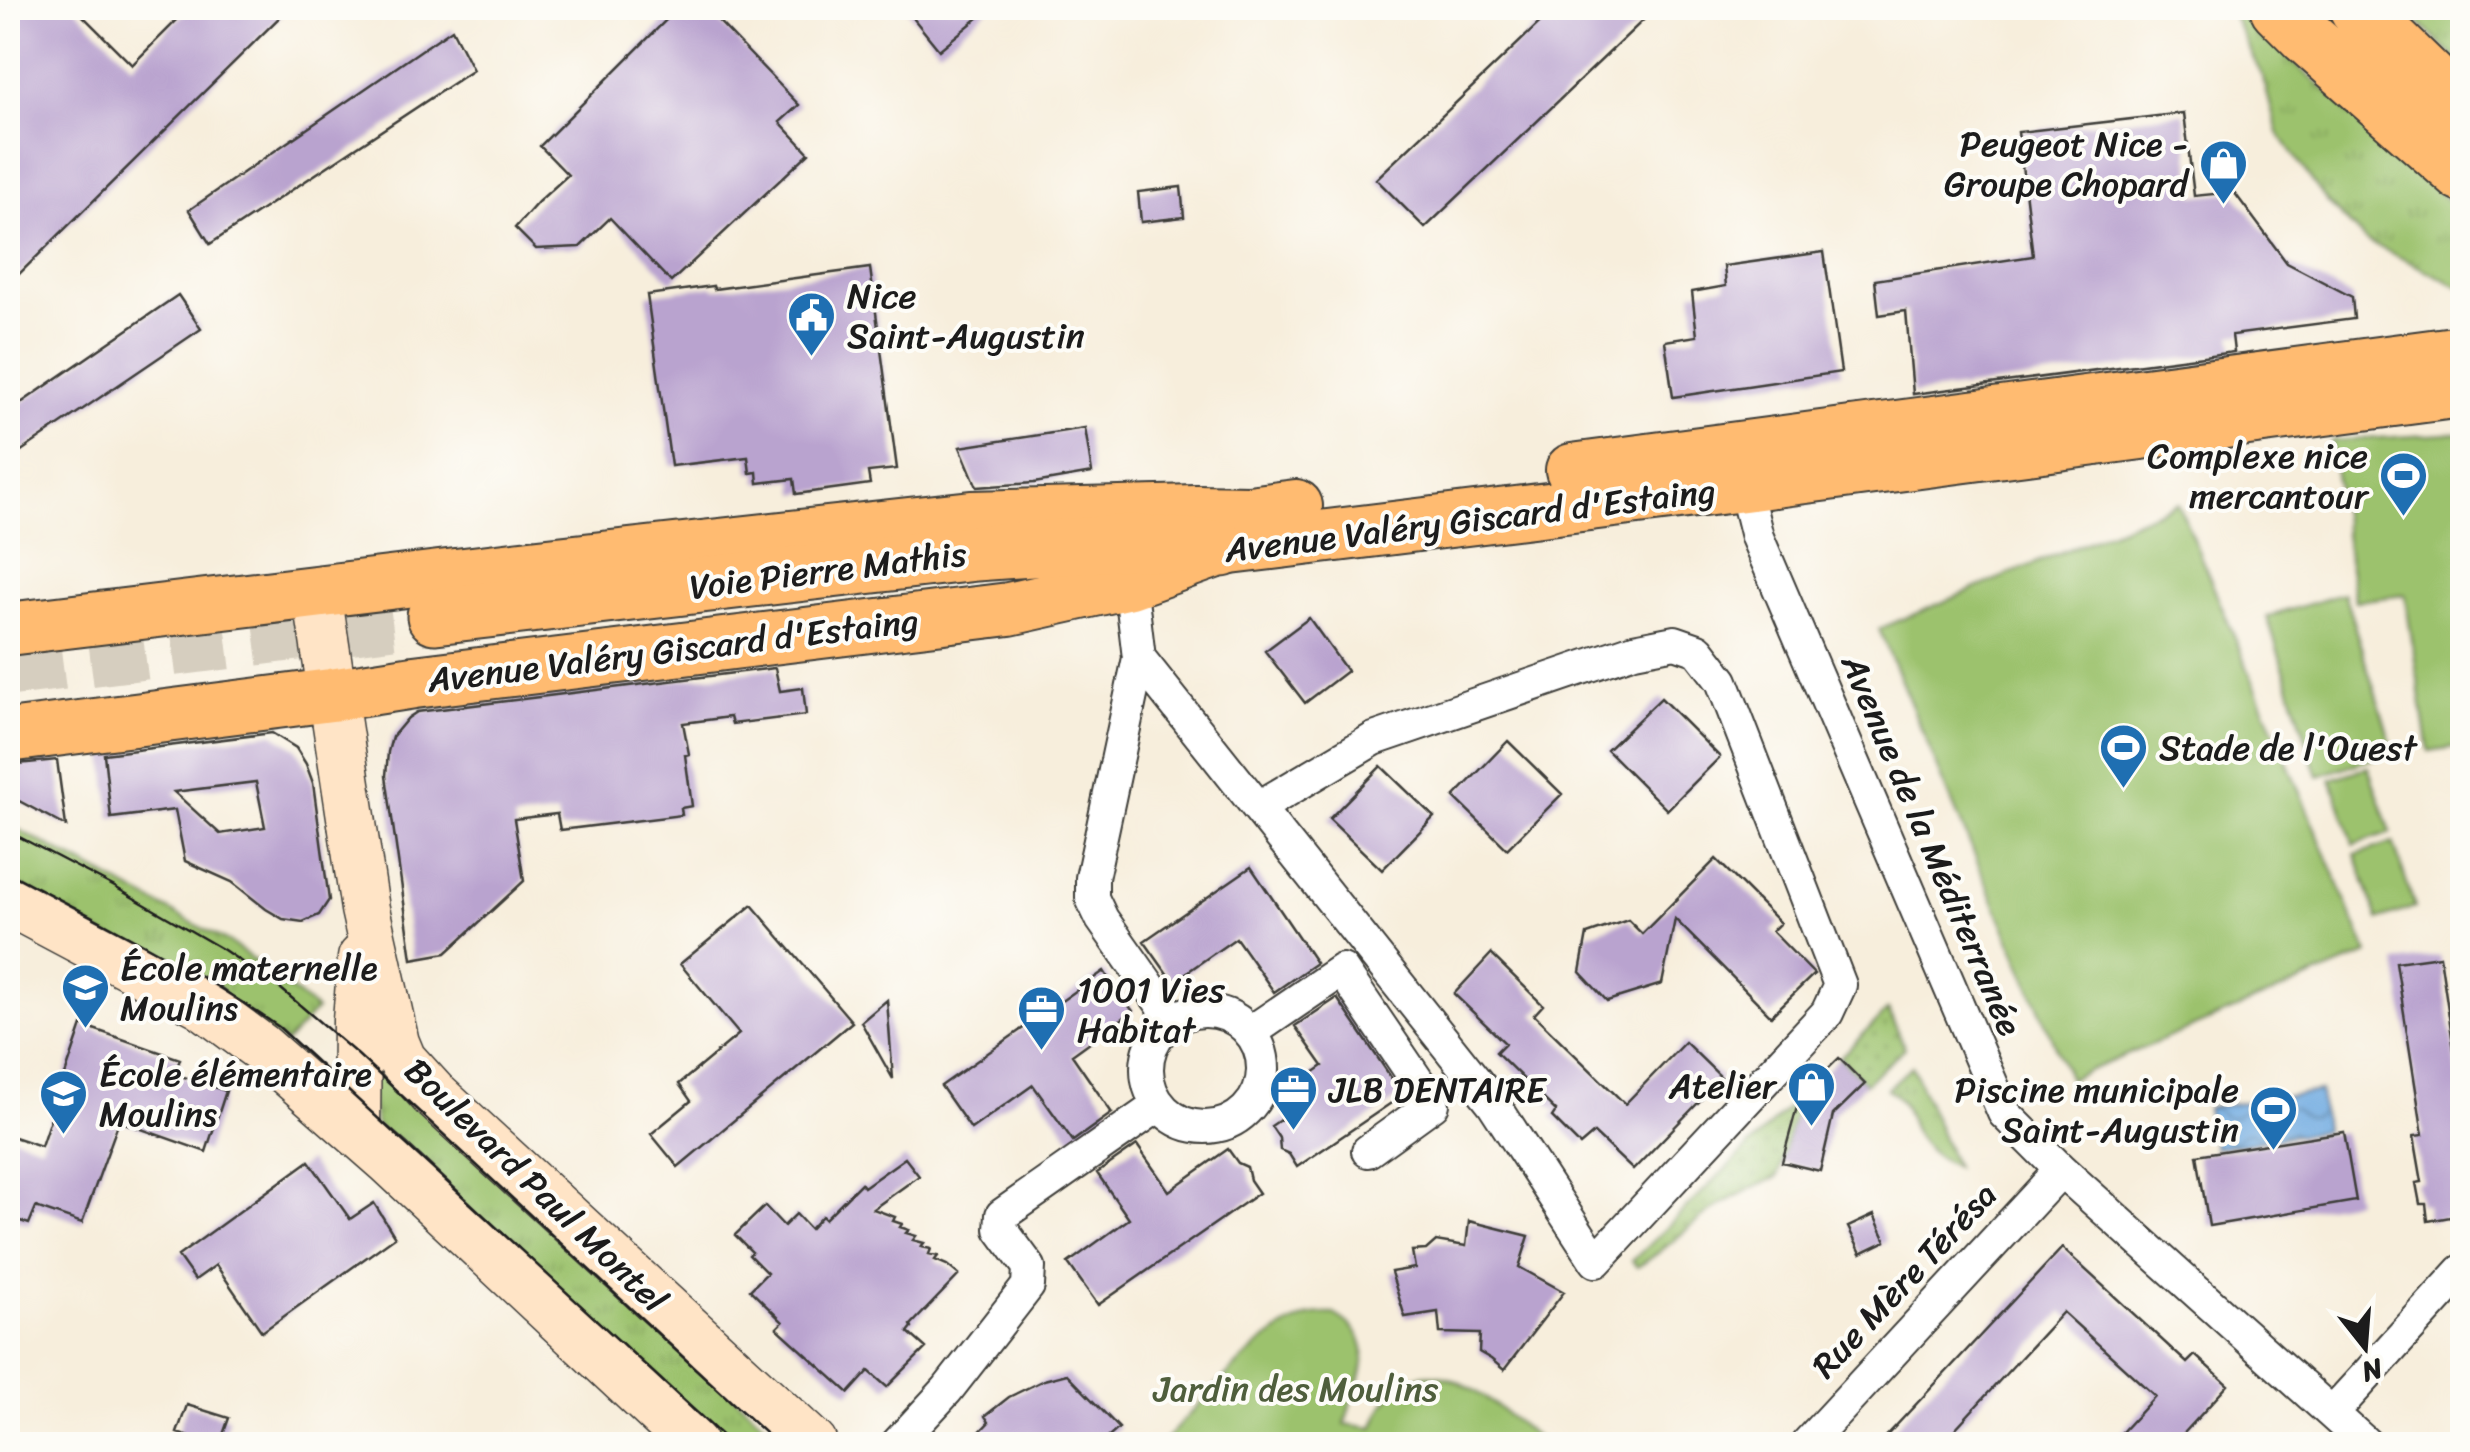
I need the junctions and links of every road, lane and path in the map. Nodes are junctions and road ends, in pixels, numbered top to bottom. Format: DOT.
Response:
graph roads {
  1 [pos="2278,8"];
  2 [pos="2357,8"];
  3 [pos="2462,110"];
  4 [pos="2462,174"];
  5 [pos="2462,352"];
  6 [pos="2462,391"];
  7 [pos="1744,485"];
  8 [pos="1222,549"];
  9 [pos="1130,582"];
  10 [pos="317,593"];
  11 [pos="435,616"];
  12 [pos="8,629"];
  13 [pos="1139,658"];
  14 [pos="331,695"];
  15 [pos="8,736"];
  16 [pos="1259,807"];
  17 [pos="8,902"];
  18 [pos="366,909"];
  19 [pos="1173,1020"];
  20 [pos="1251,1032"];
  21 [pos="1159,1105"];
  22 [pos="356,1130"];
  23 [pos="1368,1150"];
  24 [pos="2060,1170"];
  25 [pos="2462,1271"];
  26 [pos="2332,1413"];
  27 [pos="692,1444"];
  28 [pos="813,1444"];
  29 [pos="897,1444"];
  30 [pos="1806,1444"];
  31 [pos="2366,1444"];
  1 -- 4 [label="highway"];
  2 -- 3 [label="highway"];
  5 -- 10 [label="main road, Avenue Valéry Giscard d'Estaing"];
  6 -- 7 [label="main road, Avenue Valéry Giscard d'Estaing"];
  7 -- 8 [label="main road, Avenue Valéry Giscard d'Estaing"];
  7 -- 24 [label="street, Avenue de la Méditerranée"];
  8 -- 9 [label="main road, Avenue Valéry Giscard d'Estaing"];
  8 -- 11 [label="highway, Voie Pierre Mathis"];
  9 -- 13 [label="street"];
  9 -- 14 [label="main road, Avenue Valéry Giscard d'Estaing"];
  10 -- 12 [label="main road, Avenue Valéry Giscard d'Estaing"];
  10 -- 14 [label="main road"];
  13 -- 16 [label="street"];
  13 -- 19 [label="street"];
  14 -- 15 [label="main road, Avenue Valéry Giscard d'Estaing"];
  14 -- 18 [label="main road"];
  16 -- 16 [label="street"];
  17 -- 22 [label="main road"];
  18 -- 22 [label="main road, Boulevard Paul Montel"];
  18 -- 28 [label="main road, Boulevard Paul Montel"];
  19 -- 20 [label="street"];
  19 -- 21 [label="street"];
  20 -- 21 [label="street"];
  20 -- 23 [label="street"];
  21 -- 29 [label="street"];
  22 -- 27 [label="main road"];
  24 -- 26 [label="street, Avenue de la Méditerranée"];
  24 -- 30 [label="street, Rue Mère Térésa"];
  25 -- 26 [label="street"];
  26 -- 31 [label="street, Avenue de la Méditerranée"];
}
